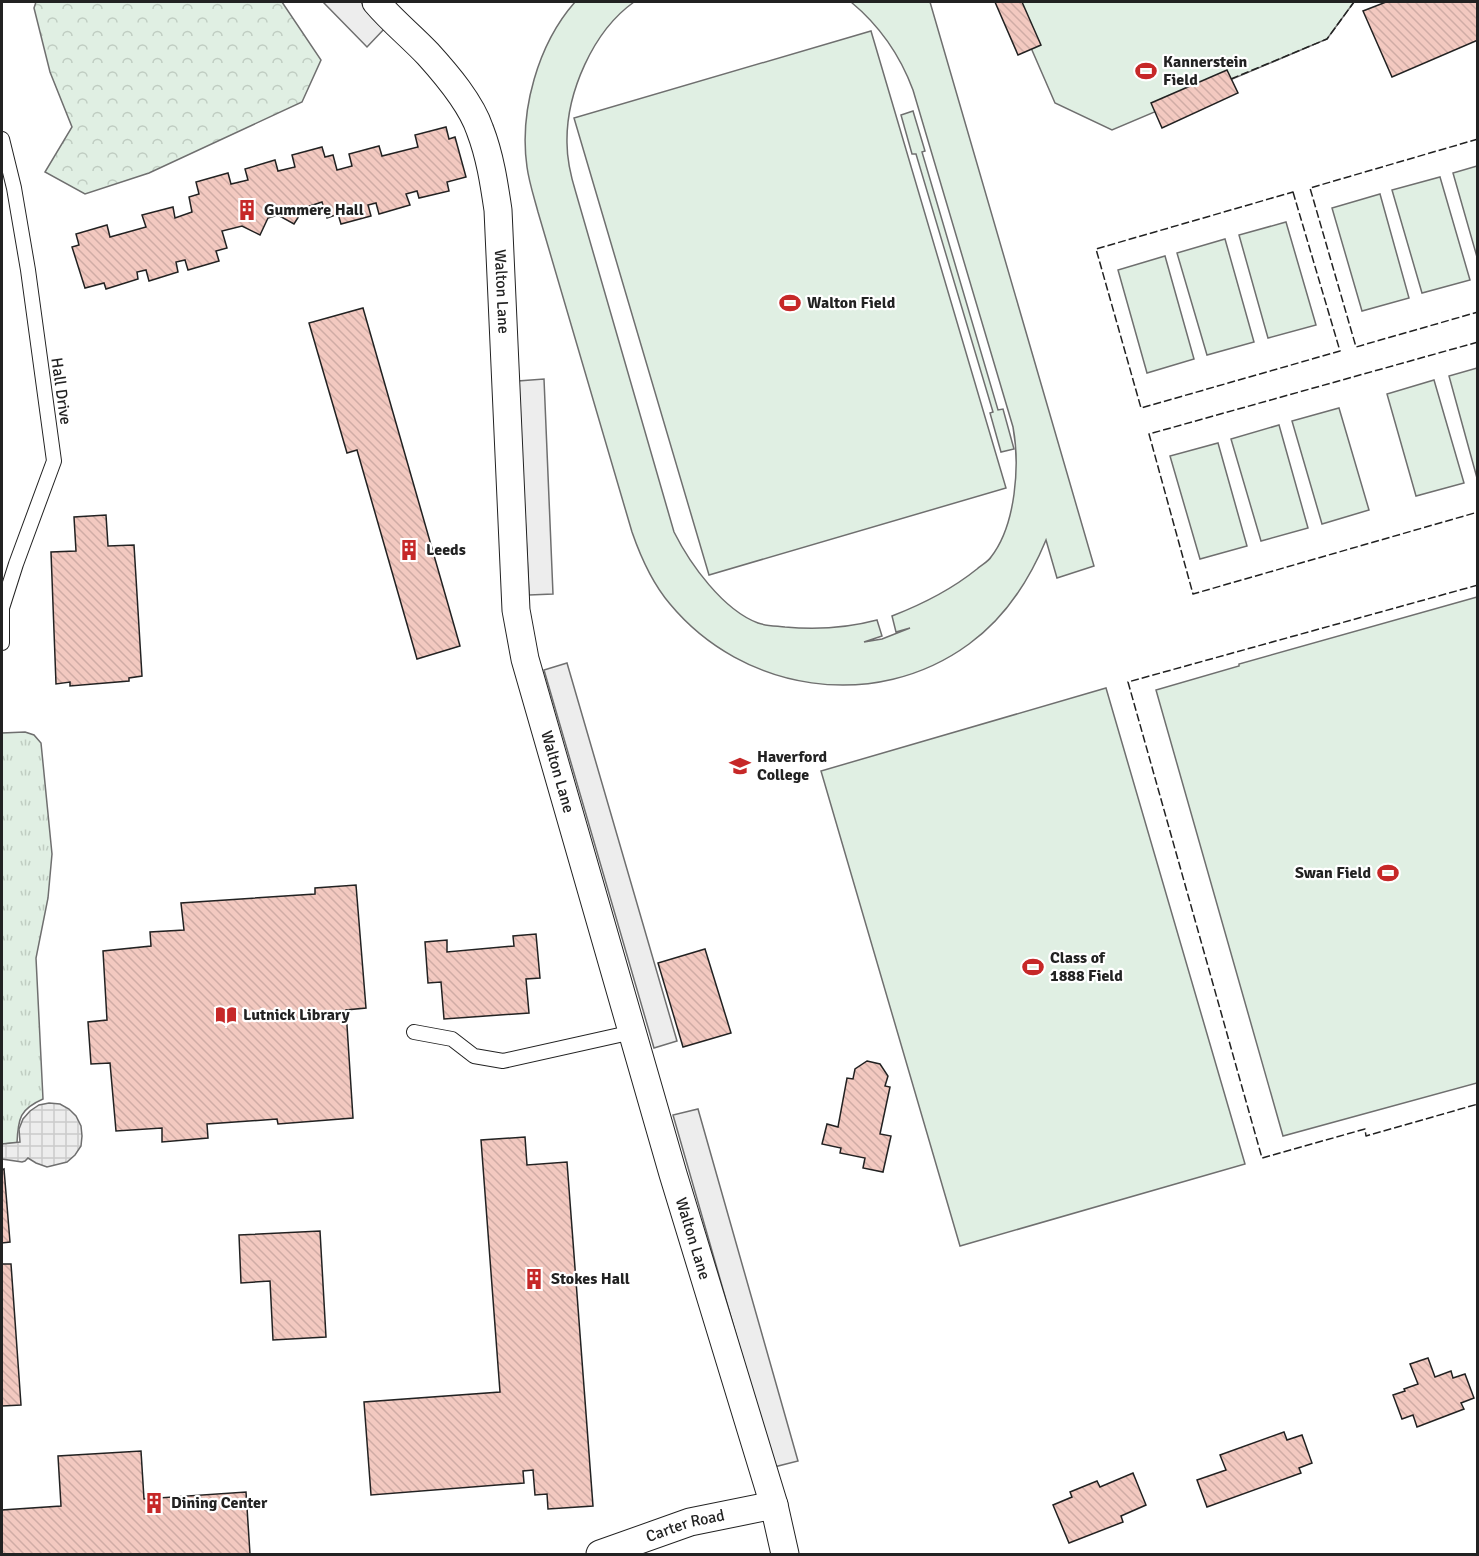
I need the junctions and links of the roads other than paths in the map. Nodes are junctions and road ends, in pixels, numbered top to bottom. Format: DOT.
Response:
graph roads {
  1 [pos="376,2"];
  2 [pos="2,139"];
  3 [pos="2,643"];
  4 [pos="414,1032"];
  5 [pos="633,1032"];
  6 [pos="774,1505"];
  7 [pos="600,1554"];
  8 [pos="786,1554"];
  1 -- 5 [label="street, Walton Lane"];
  2 -- 3 [label="lane, Hall Drive"];
  4 -- 5 [label="lane"];
  5 -- 6 [label="street, Walton Lane"];
  6 -- 7 [label="street, Carter Road"];
  6 -- 8 [label="street, Walton Lane"];
}
